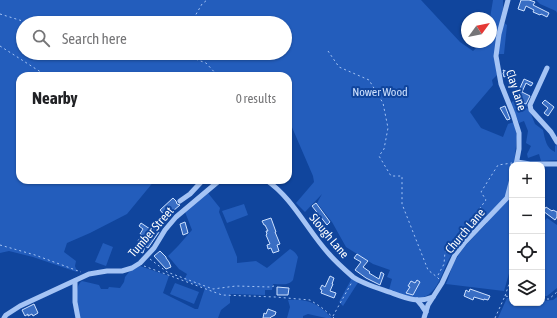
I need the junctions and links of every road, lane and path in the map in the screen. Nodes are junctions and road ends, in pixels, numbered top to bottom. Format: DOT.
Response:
graph roads {
  1 [pos="207,0"];
  2 [pos="508,0"];
  3 [pos="0,14"];
  4 [pos="195,16"];
  5 [pos="16,19"];
  6 [pos="0,46"];
  7 [pos="328,51"];
  8 [pos="16,56"];
  9 [pos="22,60"];
  10 [pos="198,60"];
  11 [pos="547,68"];
  12 [pos="42,72"];
  13 [pos="214,72"];
  14 [pos="557,142"];
  15 [pos="516,162"];
  16 [pos="509,164"];
  17 [pos="545,164"];
  18 [pos="557,164"];
  19 [pos="199,184"];
  20 [pos="215,184"];
  21 [pos="272,184"];
  22 [pos="509,190"];
  23 [pos="180,201"];
  24 [pos="0,246"];
  25 [pos="146,257"];
  26 [pos="140,263"];
  27 [pos="89,274"];
  28 [pos="437,277"];
  29 [pos="355,278"];
  30 [pos="75,281"];
  31 [pos="442,283"];
  32 [pos="509,284"];
  33 [pos="274,286"];
  34 [pos="557,292"];
  35 [pos="505,296"];
  36 [pos="433,297"];
  37 [pos="509,297"];
  38 [pos="545,298"];
  39 [pos="417,300"];
  40 [pos="426,312"];
  41 [pos="332,316"];
  42 [pos="4,318"];
  43 [pos="78,318"];
  44 [pos="334,318"];
  45 [pos="424,318"];
  46 [pos="495,318"];
  1 -- 4 [label="path"];
  2 -- 15 [label="street, Clay Lane"];
  3 -- 5 [label="path"];
  6 -- 8 [label="path"];
  7 -- 28 [label="path"];
  9 -- 12 [label="path"];
  10 -- 13 [label="path"];
  11 -- 14 [label="street"];
  16 -- 28 [label="path"];
  17 -- 18 [label="street"];
  19 -- 23 [label="street"];
  20 -- 25 [label="street, Tumber Street"];
  21 -- 29 [label="street, Slough Lane"];
  22 -- 31 [label="street, Church Lane"];
  24 -- 27 [label="path"];
  25 -- 26 [label="street, Tumber Street"];
  25 -- 33 [label="path"];
  26 -- 27 [label="street, Tumber Street"];
  26 -- 41 [label="path"];
  27 -- 30 [label="street, Tumber Street"];
  28 -- 31 [label="path"];
  29 -- 39 [label="street, Slough Lane"];
  29 -- 41 [label="path"];
  30 -- 42 [label="street, Tumber Street"];
  30 -- 43 [label="street"];
  31 -- 36 [label="street, Church Lane"];
  32 -- 35 [label="path"];
  34 -- 38 [label="path"];
  35 -- 37 [label="path"];
  35 -- 46 [label="path"];
  36 -- 39 [label="street, Slough Lane"];
  36 -- 40 [label="street, Church Lane"];
  39 -- 40 [label="street"];
  40 -- 45 [label="street, Church Lane"];
  41 -- 44 [label="path"];
}
